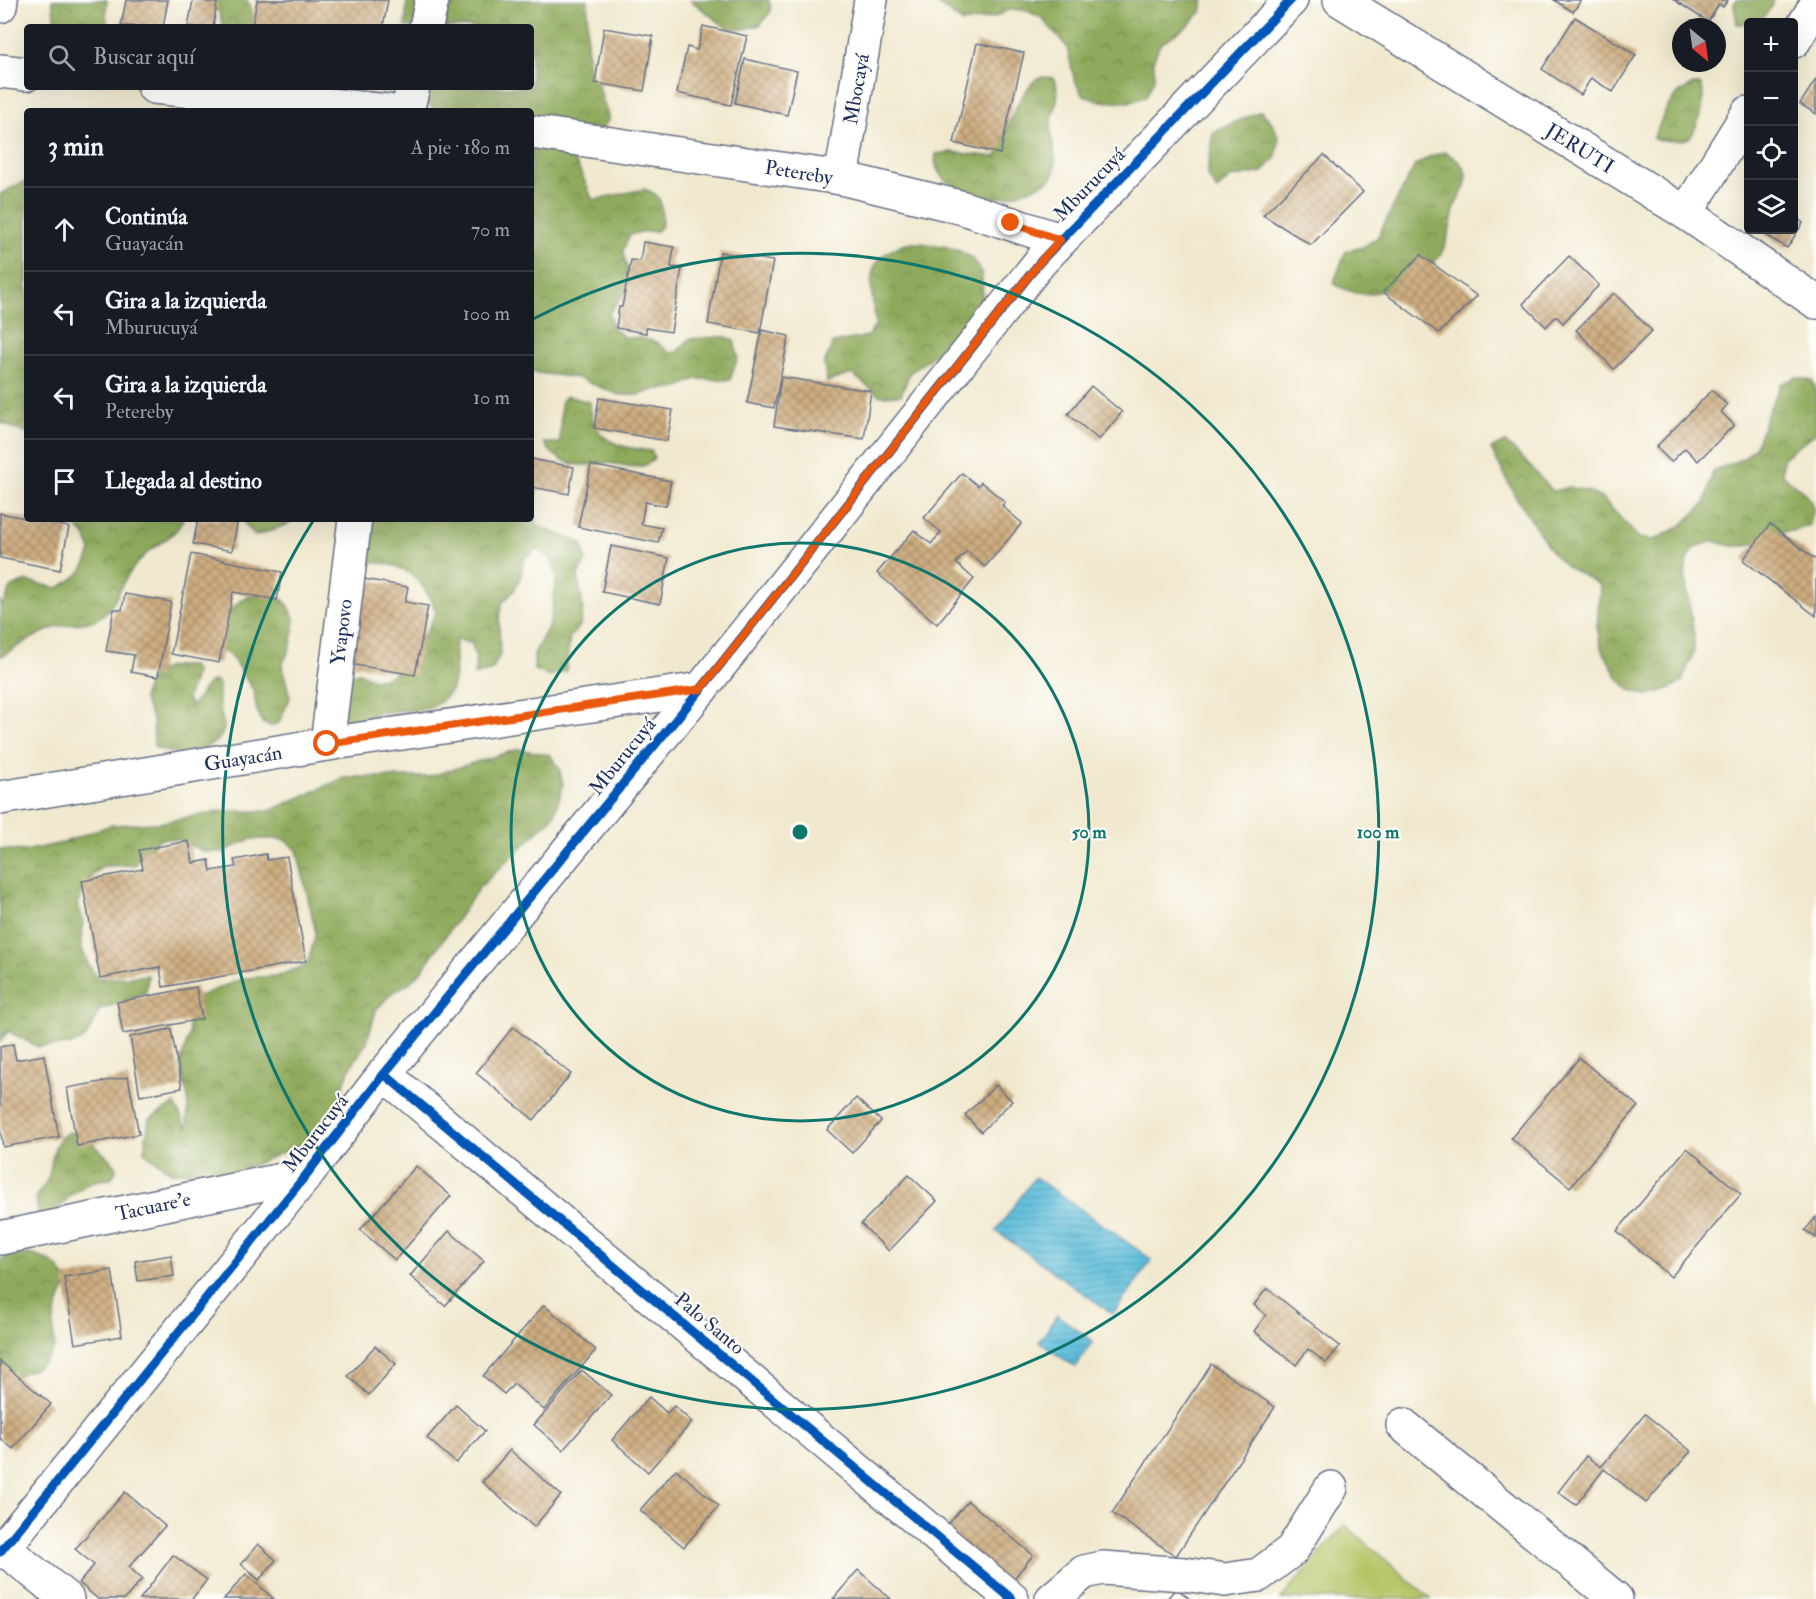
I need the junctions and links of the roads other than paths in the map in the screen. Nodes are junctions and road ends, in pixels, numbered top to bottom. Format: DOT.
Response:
graph roads {
  1 [pos="1,0"];
  2 [pos="432,0"];
  3 [pos="871,0"];
  4 [pos="1291,0"];
  5 [pos="1340,0"];
  6 [pos="1816,5"];
  7 [pos="0,6"];
  8 [pos="427,24"];
  9 [pos="1798,34"];
  10 [pos="0,71"];
  11 [pos="24,74"];
  12 [pos="183,90"];
  13 [pos="411,90"];
  14 [pos="359,108"];
  15 [pos="408,108"];
  16 [pos="1744,121"];
  17 [pos="534,132"];
  18 [pos="841,178"];
  19 [pos="1686,213"];
  20 [pos="1060,240"];
  21 [pos="1816,302"];
  22 [pos="356,522"];
  23 [pos="701,689"];
  24 [pos="327,744"];
  25 [pos="0,798"];
  26 [pos="384,1074"];
  27 [pos="306,1175"];
  28 [pos="0,1238"];
  29 [pos="1403,1425"];
  30 [pos="1331,1488"];
  31 [pos="2,1550"];
  32 [pos="67,1599"];
  33 [pos="1012,1599"];
  34 [pos="1052,1599"];
  35 [pos="1616,1599"];
  1 -- 7 [label="street"];
  2 -- 8 [label="street"];
  3 -- 18 [label="street, Mbocayá"];
  4 -- 20 [label="street, Mburucuyá"];
  5 -- 19 [label="street, JERUTI"];
  6 -- 9 [label="street"];
  10 -- 11 [label="street"];
  12 -- 14 [label="street"];
  13 -- 15 [label="street"];
  16 -- 19 [label="street"];
  17 -- 18 [label="street, Petereby"];
  18 -- 20 [label="street, Petereby"];
  19 -- 21 [label="street, JERUTI"];
  20 -- 23 [label="street, Mburucuyá"];
  22 -- 24 [label="street, Yvapovo"];
  23 -- 24 [label="street, Guayacán"];
  23 -- 26 [label="street, Mburucuyá"];
  24 -- 25 [label="street, Guayacán"];
  26 -- 27 [label="street, Mburucuyá"];
  26 -- 33 [label="street, Palo Santo"];
  27 -- 28 [label="street, Tacuare'e"];
  27 -- 31 [label="street, Mburucuyá"];
  29 -- 35 [label="street"];
  30 -- 34 [label="street"];
  31 -- 32 [label="street"];
}
